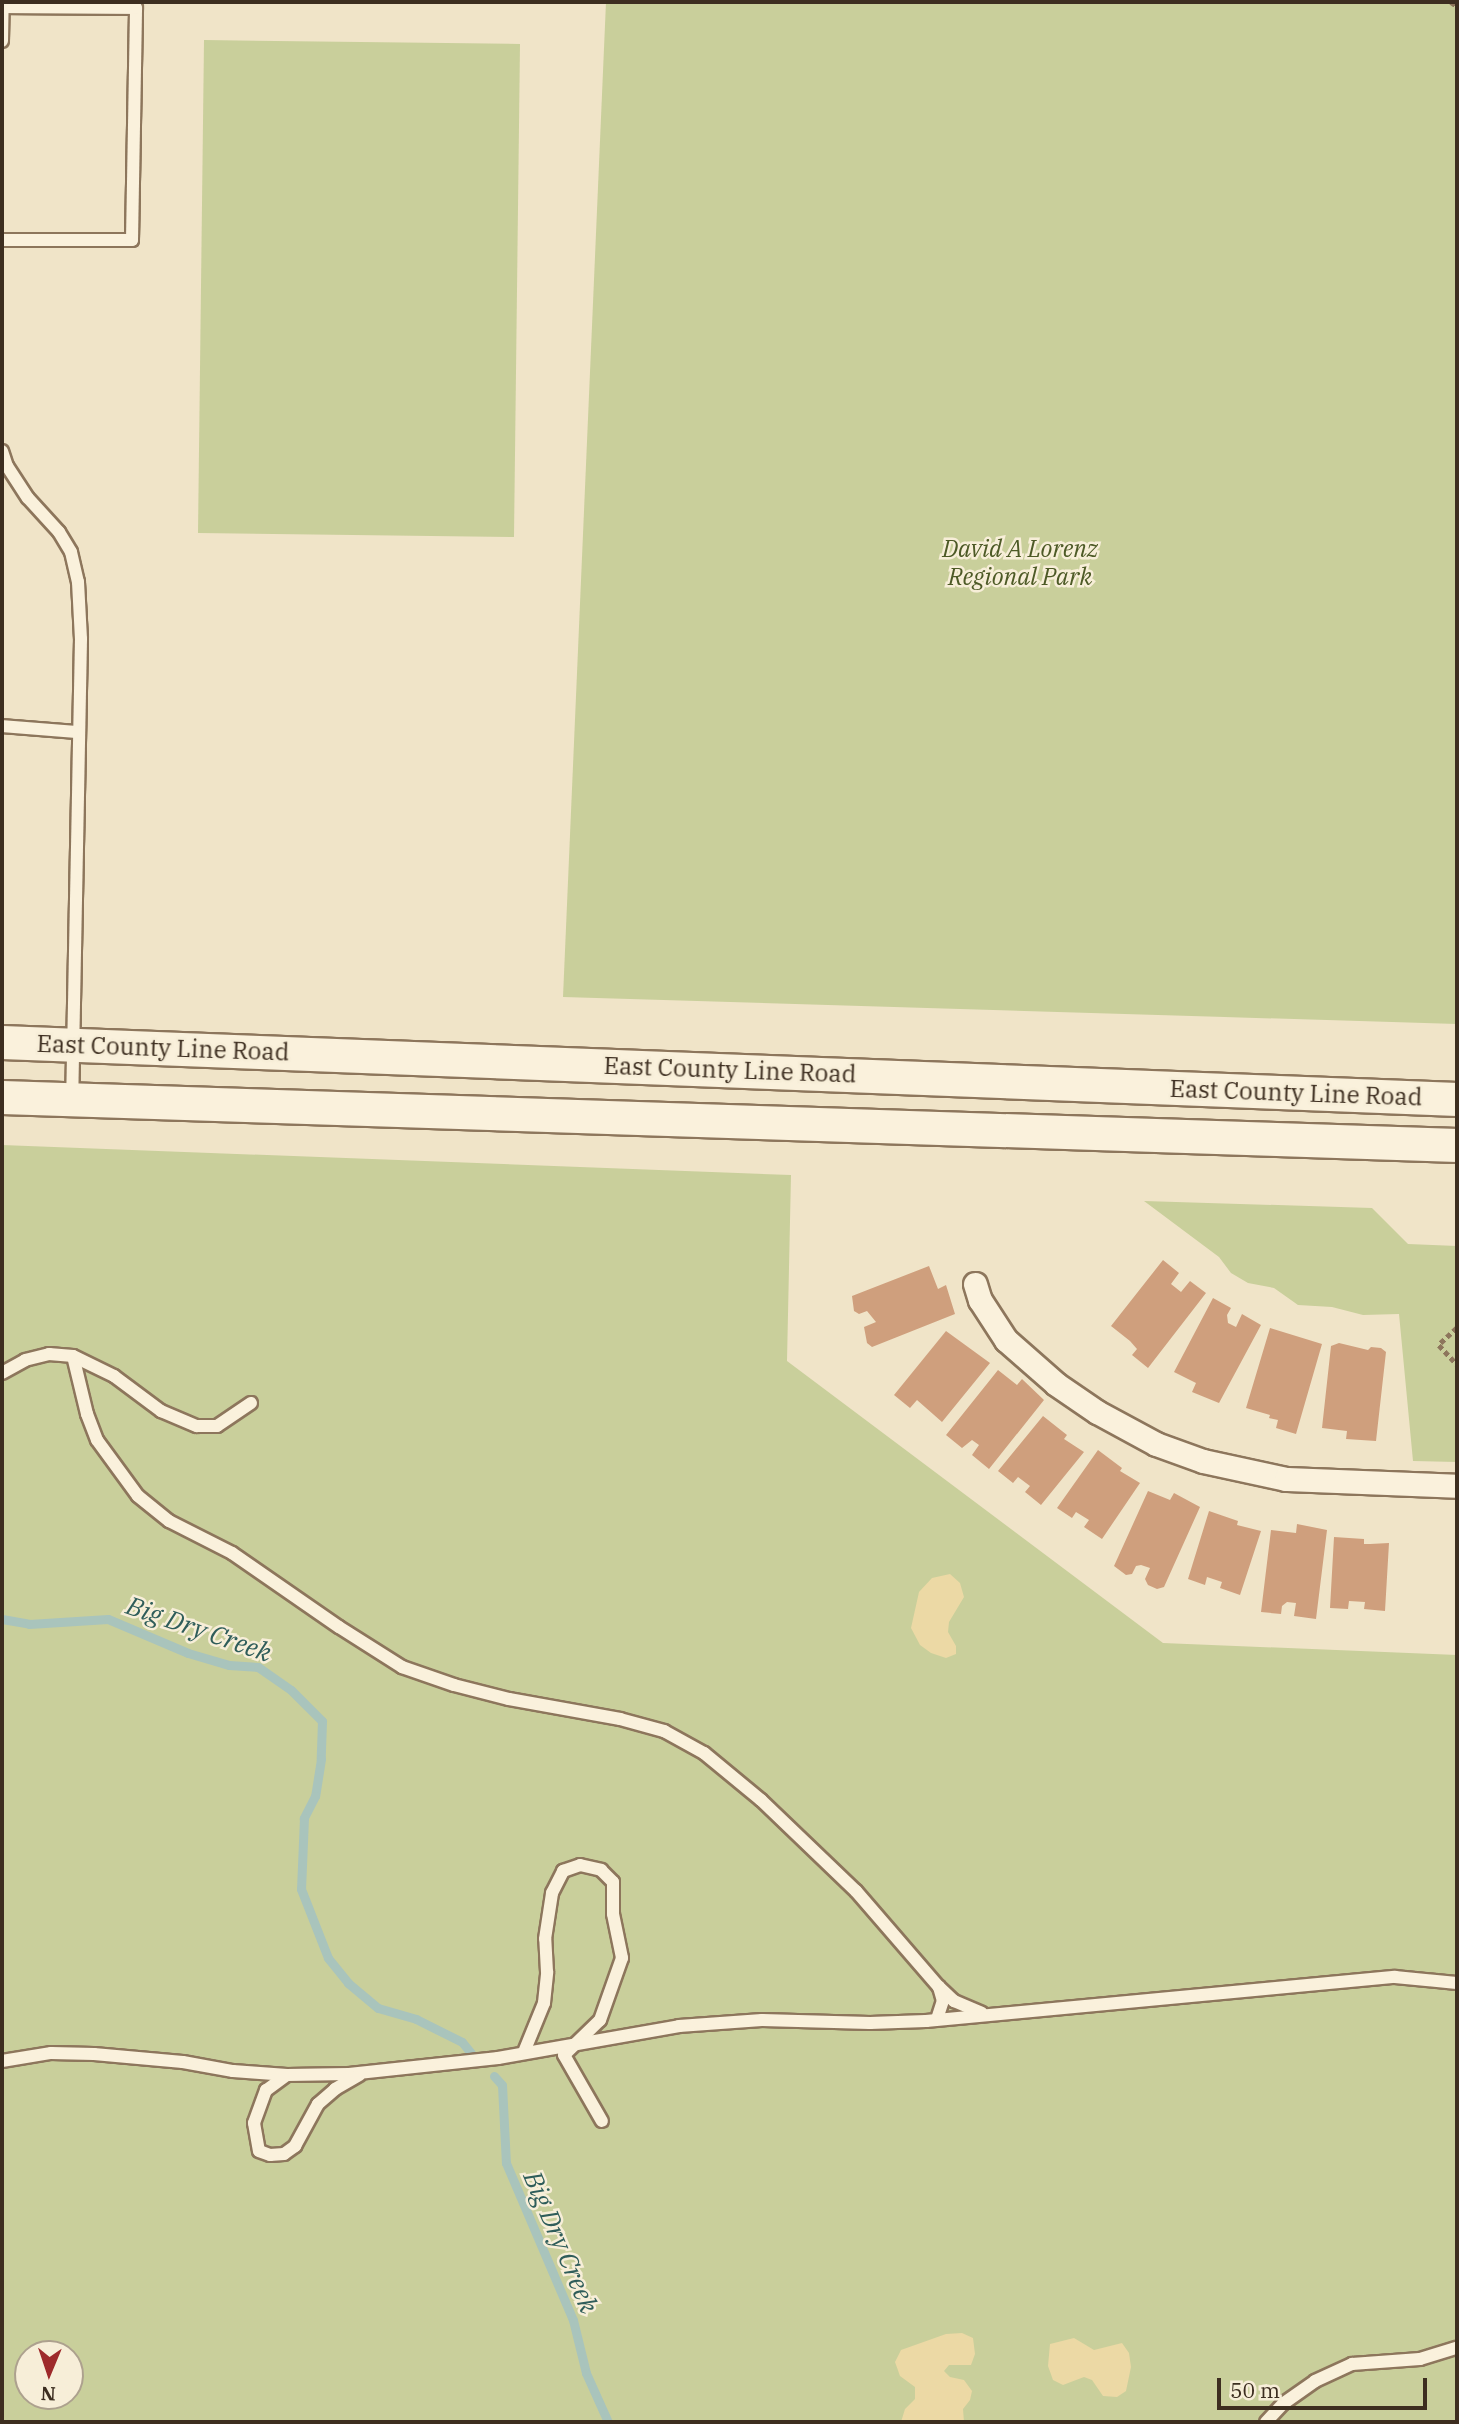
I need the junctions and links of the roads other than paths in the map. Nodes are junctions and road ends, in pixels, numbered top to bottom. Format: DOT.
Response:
graph roads {
  1 [pos="3,4"];
  2 [pos="2,41"];
  3 [pos="2,240"];
  4 [pos="2,451"];
  5 [pos="2,726"];
  6 [pos="77,732"];
  7 [pos="2,1042"];
  8 [pos="72,1044"];
  9 [pos="2,1097"];
  10 [pos="72,1098"];
  11 [pos="1457,1099"];
  12 [pos="1457,1145"];
  13 [pos="975,1284"];
  14 [pos="74,1356"];
  15 [pos="2,1373"];
  16 [pos="251,1403"];
  17 [pos="1457,1486"];
  18 [pos="1457,1983"];
  19 [pos="939,1987"];
  20 [pos="996,2015"];
  21 [pos="937,2019"];
  22 [pos="570,2046"];
  23 [pos="524,2052"];
  24 [pos="2,2061"];
  25 [pos="363,2073"];
  26 [pos="287,2075"];
  27 [pos="602,2121"];
  28 [pos="1457,2348"];
  29 [pos="1266,2422"];
  1 -- 2 [label="lane"];
  1 -- 3 [label="lane"];
  4 -- 6 [label="lane"];
  5 -- 6 [label="lane"];
  6 -- 8 [label="lane"];
  7 -- 8 [label="main road, East County Line Road"];
  8 -- 10 [label="lane"];
  8 -- 11 [label="main road, East County Line Road"];
  9 -- 10 [label="main road, East County Line Road"];
  10 -- 12 [label="main road, East County Line Road"];
  13 -- 17 [label="street"];
  14 -- 15 [label="lane"];
  14 -- 16 [label="lane"];
  14 -- 19 [label="lane"];
  18 -- 20 [label="lane"];
  19 -- 20 [label="lane"];
  19 -- 21 [label="lane"];
  20 -- 21 [label="lane"];
  21 -- 22 [label="lane"];
  22 -- 23 [label="lane"];
  22 -- 23 [label="lane"];
  22 -- 27 [label="lane"];
  23 -- 25 [label="lane"];
  24 -- 26 [label="lane"];
  25 -- 26 [label="lane"];
  25 -- 26 [label="lane"];
  28 -- 29 [label="lane"];
}
